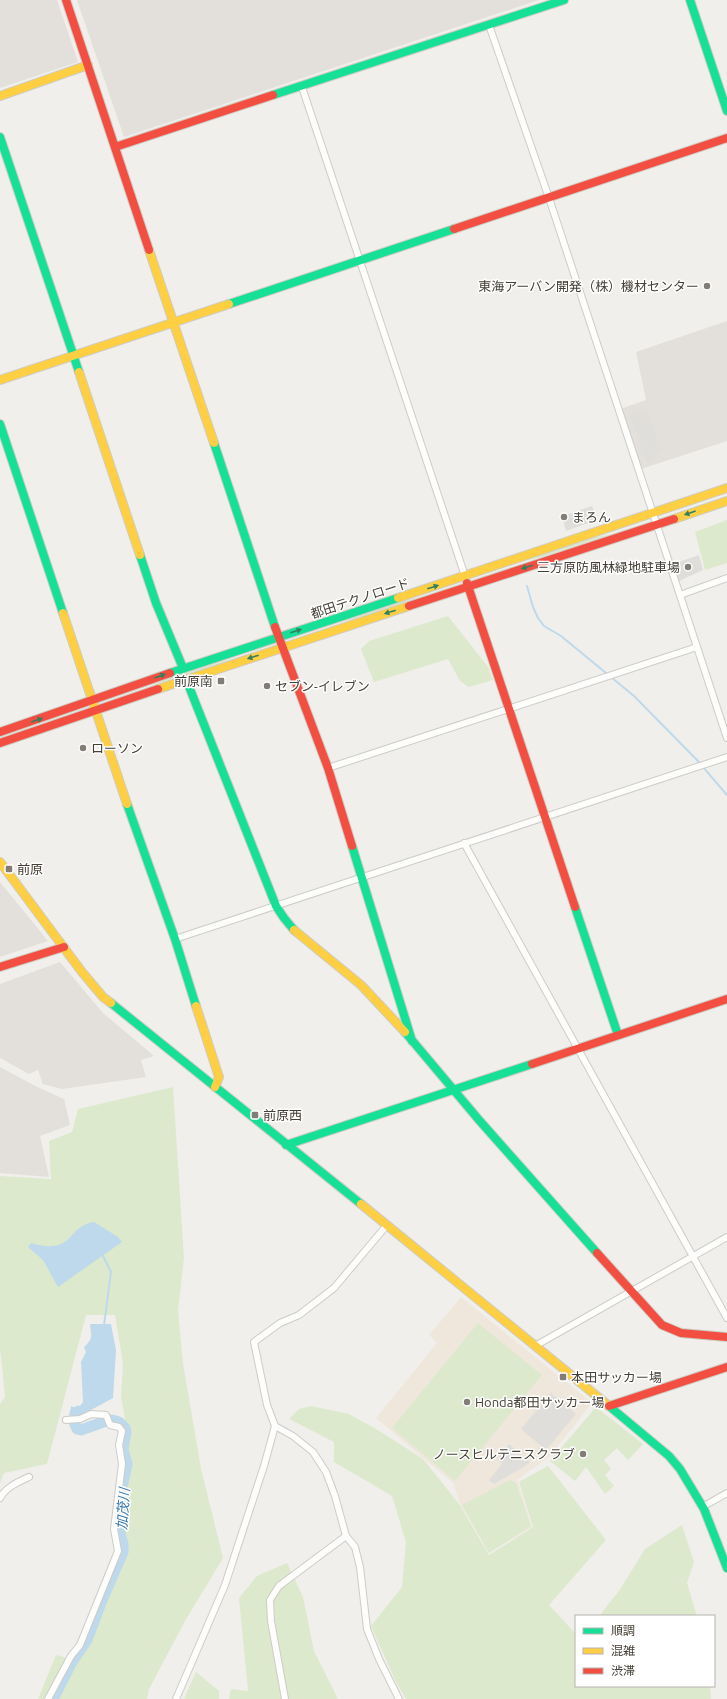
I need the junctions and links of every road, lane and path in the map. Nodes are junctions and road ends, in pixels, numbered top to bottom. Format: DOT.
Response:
graph roads {
  1 [pos="66,0"];
  2 [pos="564,0"];
  3 [pos="690,0"];
  4 [pos="489,25"];
  5 [pos="88,65"];
  6 [pos="302,87"];
  7 [pos="0,96"];
  8 [pos="727,111"];
  9 [pos="0,137"];
  10 [pos="727,138"];
  11 [pos="116,147"];
  12 [pos="549,198"];
  13 [pos="359,260"];
  14 [pos="174,322"];
  15 [pos="73,355"];
  16 [pos="0,380"];
  17 [pos="0,424"];
  18 [pos="727,488"];
  19 [pos="727,501"];
  20 [pos="653,513"];
  21 [pos="657,524"];
  22 [pos="465,576"];
  23 [pos="727,578"];
  24 [pos="468,586"];
  25 [pos="680,595"];
  26 [pos="279,637"];
  27 [pos="697,647"];
  28 [pos="282,648"];
  29 [pos="183,668"];
  30 [pos="186,679"];
  31 [pos="92,701"];
  32 [pos="509,708"];
  33 [pos="95,710"];
  34 [pos="0,732"];
  35 [pos="727,738"];
  36 [pos="0,742"];
  37 [pos="727,757"];
  38 [pos="328,768"];
  39 [pos="545,816"];
  40 [pos="464,843"];
  41 [pos="0,862"];
  42 [pos="361,877"];
  43 [pos="276,906"];
  44 [pos="175,939"];
  45 [pos="64,947"];
  46 [pos="0,967"];
  47 [pos="727,999"];
  48 [pos="618,1035"];
  49 [pos="412,1041"];
  50 [pos="578,1049"];
  51 [pos="215,1087"];
  52 [pos="453,1090"];
  53 [pos="286,1145"];
  54 [pos="386,1225"];
  55 [pos="727,1237"];
  56 [pos="693,1256"];
  57 [pos="630,1291"];
  58 [pos="727,1318"];
  59 [pos="727,1337"];
  60 [pos="535,1346"];
  61 [pos="727,1367"];
  62 [pos="609,1406"];
  63 [pos="66,1420"];
  64 [pos="275,1426"];
  65 [pos="29,1476"];
  66 [pos="727,1493"];
  67 [pos="0,1498"];
  68 [pos="704,1506"];
  69 [pos="346,1536"];
  70 [pos="727,1568"];
  71 [pos="48,1699"];
  72 [pos="176,1699"];
  73 [pos="285,1699"];
  74 [pos="399,1699"];
  1 -- 5 [label="street"];
  2 -- 4 [label="street"];
  3 -- 8 [label="street"];
  4 -- 6 [label="street"];
  4 -- 12 [label="street"];
  5 -- 7 [label="street"];
  5 -- 11 [label="street"];
  6 -- 11 [label="street"];
  6 -- 13 [label="street"];
  9 -- 15 [label="street"];
  10 -- 12 [label="street"];
  11 -- 14 [label="street"];
  12 -- 13 [label="street"];
  12 -- 20 [label="street"];
  13 -- 14 [label="street"];
  13 -- 22 [label="street"];
  14 -- 15 [label="street"];
  14 -- 26 [label="street"];
  15 -- 16 [label="street"];
  15 -- 29 [label="street"];
  17 -- 31 [label="street"];
  18 -- 20 [label="street, 都田テクノロード"];
  19 -- 21 [label="street, 都田テクノロード, one-way"];
  20 -- 21 [label="street"];
  20 -- 22 [label="street, 都田テクノロード"];
  21 -- 24 [label="street, 都田テクノロード, one-way"];
  21 -- 25 [label="street"];
  22 -- 24 [label="street"];
  26 -- 22 [label="street, 都田テクノロード, one-way"];
  23 -- 25 [label="street"];
  24 -- 28 [label="street, 都田テクノロード, one-way"];
  24 -- 32 [label="street"];
  25 -- 27 [label="street"];
  26 -- 28 [label="street"];
  26 -- 29 [label="street, 都田テクノロード"];
  27 -- 32 [label="street"];
  27 -- 35 [label="street"];
  28 -- 30 [label="street, 都田テクノロード, one-way"];
  28 -- 38 [label="street"];
  31 -- 29 [label="street, 都田テクノロード, one-way"];
  30 -- 33 [label="street, 都田テクノロード"];
  30 -- 43 [label="street"];
  31 -- 33 [label="street"];
  34 -- 31 [label="street, 都田テクノロード, one-way"];
  32 -- 38 [label="street"];
  32 -- 39 [label="street"];
  33 -- 36 [label="street, 都田テクノロード"];
  33 -- 44 [label="street"];
  37 -- 39 [label="street"];
  38 -- 42 [label="street"];
  39 -- 40 [label="street"];
  39 -- 48 [label="street"];
  40 -- 42 [label="street"];
  40 -- 50 [label="street"];
  41 -- 45 [label="street"];
  42 -- 43 [label="street"];
  42 -- 49 [label="street"];
  43 -- 44 [label="street"];
  43 -- 49 [label="street"];
  44 -- 51 [label="street"];
  45 -- 46 [label="street"];
  45 -- 51 [label="street"];
  47 -- 48 [label="street"];
  48 -- 50 [label="street"];
  49 -- 52 [label="street"];
  50 -- 52 [label="street"];
  50 -- 56 [label="street"];
  51 -- 53 [label="street"];
  52 -- 53 [label="street"];
  52 -- 57 [label="street"];
  53 -- 54 [label="street"];
  54 -- 60 [label="street"];
  54 -- 64 [label="street"];
  55 -- 56 [label="street"];
  56 -- 57 [label="street"];
  56 -- 58 [label="street"];
  57 -- 59 [label="street"];
  57 -- 60 [label="street"];
  60 -- 62 [label="street"];
  61 -- 62 [label="street"];
  62 -- 68 [label="street"];
  63 -- 71 [label="street"];
  64 -- 69 [label="street"];
  64 -- 72 [label="street"];
  65 -- 67 [label="street"];
  66 -- 68 [label="street"];
  68 -- 70 [label="street"];
  69 -- 73 [label="street"];
  69 -- 74 [label="street"];
}
